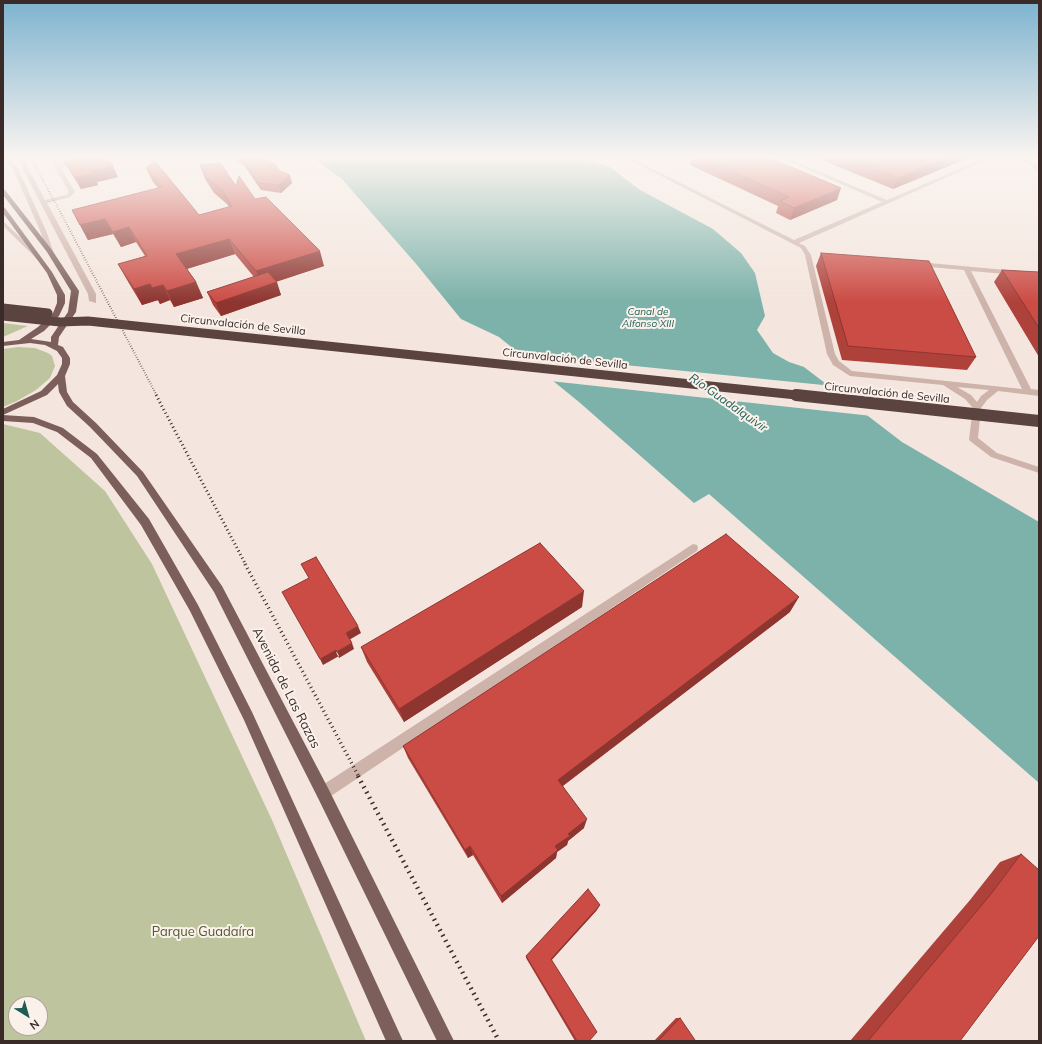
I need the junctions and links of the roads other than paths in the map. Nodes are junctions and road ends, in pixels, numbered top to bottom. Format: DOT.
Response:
graph roads {
  1 [pos="14,205"];
  2 [pos="31,205"];
  3 [pos="45,205"];
  4 [pos="721,205"];
  5 [pos="881,205"];
  6 [pos="3,209"];
  7 [pos="3,223"];
  8 [pos="795,242"];
  9 [pos="50,250"];
  10 [pos="39,258"];
  11 [pos="913,264"];
  12 [pos="967,269"];
  13 [pos="1039,275"];
  14 [pos="93,301"];
  15 [pos="3,308"];
  16 [pos="3,316"];
  17 [pos="88,321"];
  18 [pos="21,342"];
  19 [pos="3,344"];
  20 [pos="54,346"];
  21 [pos="61,376"];
  22 [pos="941,383"];
  23 [pos="997,388"];
  24 [pos="1028,392"];
  25 [pos="1039,393"];
  26 [pos="977,408"];
  27 [pos="3,412"];
  28 [pos="3,418"];
  29 [pos="1039,421"];
  30 [pos="1039,470"];
  31 [pos="693,548"];
  32 [pos="323,793"];
  33 [pos="395,1041"];
  34 [pos="446,1041"];
  1 -- 9 [label="main road"];
  2 -- 9 [label="street"];
  3 -- 14 [label="street"];
  4 -- 8 [label="street"];
  5 -- 8 [label="street"];
  6 -- 10 [label="main road"];
  7 -- 10 [label="street"];
  8 -- 22 [label="street"];
  9 -- 20 [label="main road"];
  10 -- 18 [label="main road"];
  11 -- 12 [label="street"];
  12 -- 13 [label="street"];
  12 -- 24 [label="street"];
  15 -- 17 [label="highway, Circunvalación de Sevilla, bridge"];
  16 -- 17 [label="highway, Circunvalación de Sevilla, bridge"];
  17 -- 29 [label="highway, Circunvalación de Sevilla, bridge"];
  18 -- 19 [label="main road"];
  18 -- 20 [label="main road"];
  20 -- 21 [label="main road"];
  21 -- 27 [label="main road"];
  21 -- 32 [label="main road, Avenida de Las Razas"];
  22 -- 23 [label="street"];
  22 -- 26 [label="street"];
  23 -- 24 [label="street"];
  23 -- 26 [label="street"];
  24 -- 25 [label="street"];
  26 -- 30 [label="street"];
  28 -- 33 [label="main road"];
  31 -- 32 [label="street"];
  32 -- 34 [label="main road, Avenida de Las Razas"];
}
